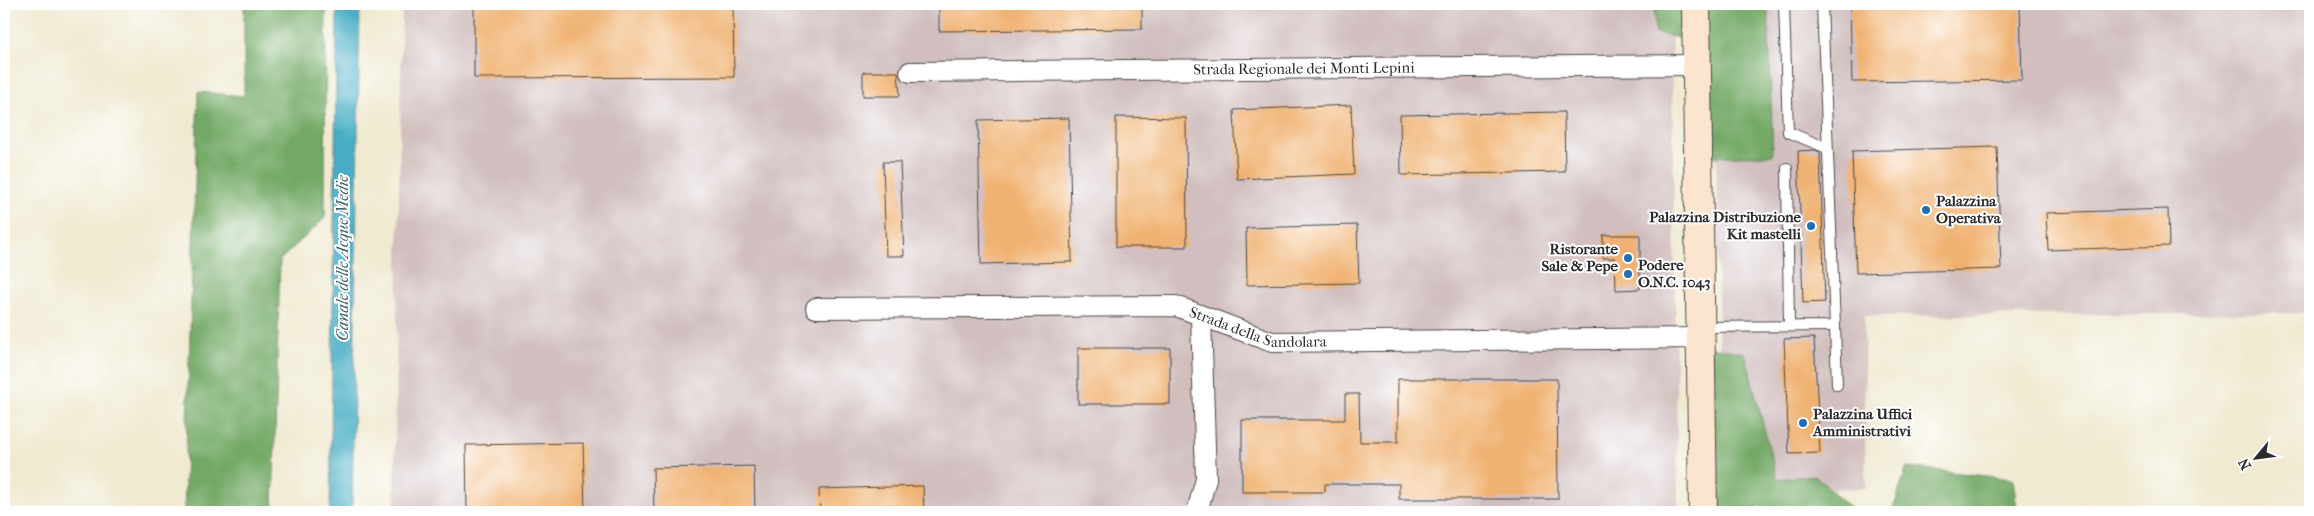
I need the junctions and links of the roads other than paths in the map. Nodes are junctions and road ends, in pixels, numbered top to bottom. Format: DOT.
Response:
graph roads {
  1 [pos="1696,4"];
  2 [pos="1784,4"];
  3 [pos="1822,4"];
  4 [pos="1696,65"];
  5 [pos="910,72"];
  6 [pos="1827,148"];
  7 [pos="1787,168"];
  8 [pos="816,308"];
  9 [pos="1202,316"];
  10 [pos="1789,326"];
  11 [pos="1835,326"];
  12 [pos="1700,332"];
  13 [pos="1837,385"];
  14 [pos="1197,512"];
  15 [pos="1703,512"];
  1 -- 4 [label="main road"];
  2 -- 6 [label="lane"];
  3 -- 6 [label="lane"];
  4 -- 5 [label="street, Strada Regionale dei Monti Lepini"];
  4 -- 12 [label="main road"];
  6 -- 11 [label="lane"];
  7 -- 10 [label="lane"];
  8 -- 9 [label="street, Strada della Sandolara"];
  9 -- 12 [label="street, Strada della Sandolara"];
  9 -- 14 [label="street"];
  10 -- 11 [label="lane"];
  10 -- 12 [label="lane"];
  11 -- 13 [label="lane"];
  12 -- 15 [label="main road"];
}
